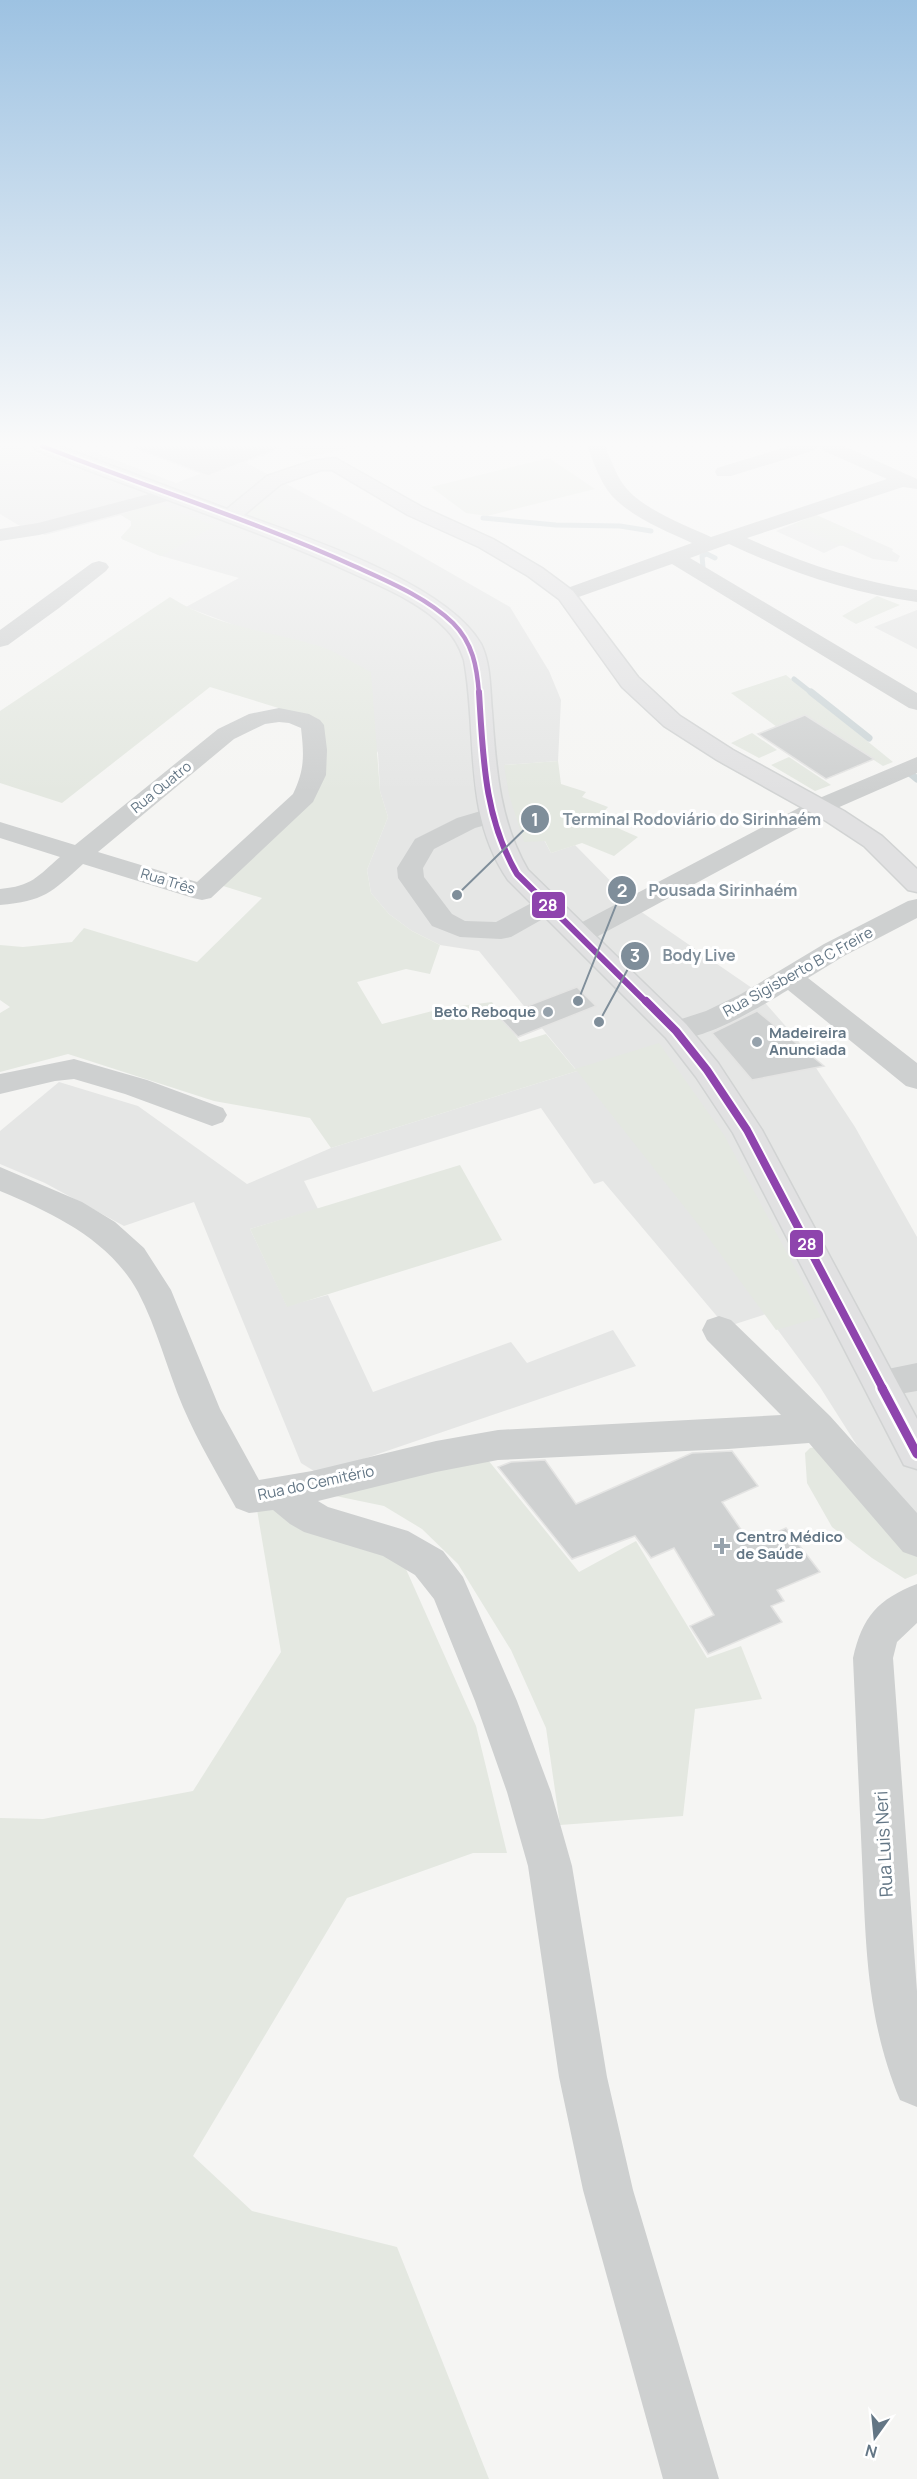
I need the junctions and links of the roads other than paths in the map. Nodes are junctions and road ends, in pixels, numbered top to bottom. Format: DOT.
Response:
graph roads {
  1 [pos="339,562"];
  2 [pos="518,562"];
  3 [pos="664,562"];
  4 [pos="709,562"];
  5 [pos="786,562"];
  6 [pos="99,567"];
  7 [pos="566,596"];
  8 [pos="917,596"];
  9 [pos="0,640"];
  10 [pos="911,693"];
  11 [pos="245,722"];
  12 [pos="917,764"];
  13 [pos="819,807"];
  14 [pos="491,816"];
  15 [pos="0,830"];
  16 [pos="79,854"];
  17 [pos="917,884"];
  18 [pos="0,897"];
  19 [pos="548,905"];
  20 [pos="917,907"];
  21 [pos="579,934"];
  22 [pos="789,977"];
  23 [pos="676,1031"];
  24 [pos="917,1079"];
  25 [pos="0,1084"];
  26 [pos="212,1114"];
  27 [pos="0,1178"];
  28 [pos="719,1330"];
  29 [pos="917,1377"];
  30 [pos="881,1383"];
  31 [pos="817,1427"];
  32 [pos="917,1454"];
  33 [pos="281,1494"];
  34 [pos="917,1540"];
  35 [pos="908,1606"];
  36 [pos="917,2083"];
  37 [pos="691,2479"];
  1 -- 14 [label="main road"];
  2 -- 7 [label="main road"];
  3 -- 7 [label="street"];
  4 -- 10 [label="street"];
  5 -- 8 [label="street"];
  6 -- 9 [label="street"];
  7 -- 13 [label="main road"];
  11 -- 16 [label="street, Rua Quatro"];
  11 -- 16 [label="street, Rua Três"];
  12 -- 13 [label="street"];
  13 -- 17 [label="main road"];
  13 -- 21 [label="street"];
  14 -- 19 [label="main road"];
  14 -- 19 [label="street"];
  15 -- 16 [label="street, Rua Três"];
  16 -- 18 [label="street, Rua Quatro"];
  19 -- 21 [label="main road"];
  20 -- 22 [label="street, Rua Sigisberto B C Freire"];
  21 -- 23 [label="main road"];
  22 -- 23 [label="street, Rua Sigisberto B C Freire"];
  22 -- 24 [label="street"];
  23 -- 30 [label="main road"];
  25 -- 26 [label="street"];
  27 -- 33 [label="street, Rua do Cemitério"];
  28 -- 31 [label="street"];
  29 -- 30 [label="street"];
  30 -- 32 [label="main road"];
  31 -- 33 [label="street, Rua do Cemitério"];
  31 -- 34 [label="street"];
  33 -- 37 [label="street"];
  35 -- 36 [label="street, Rua Luis Neri"];
}
